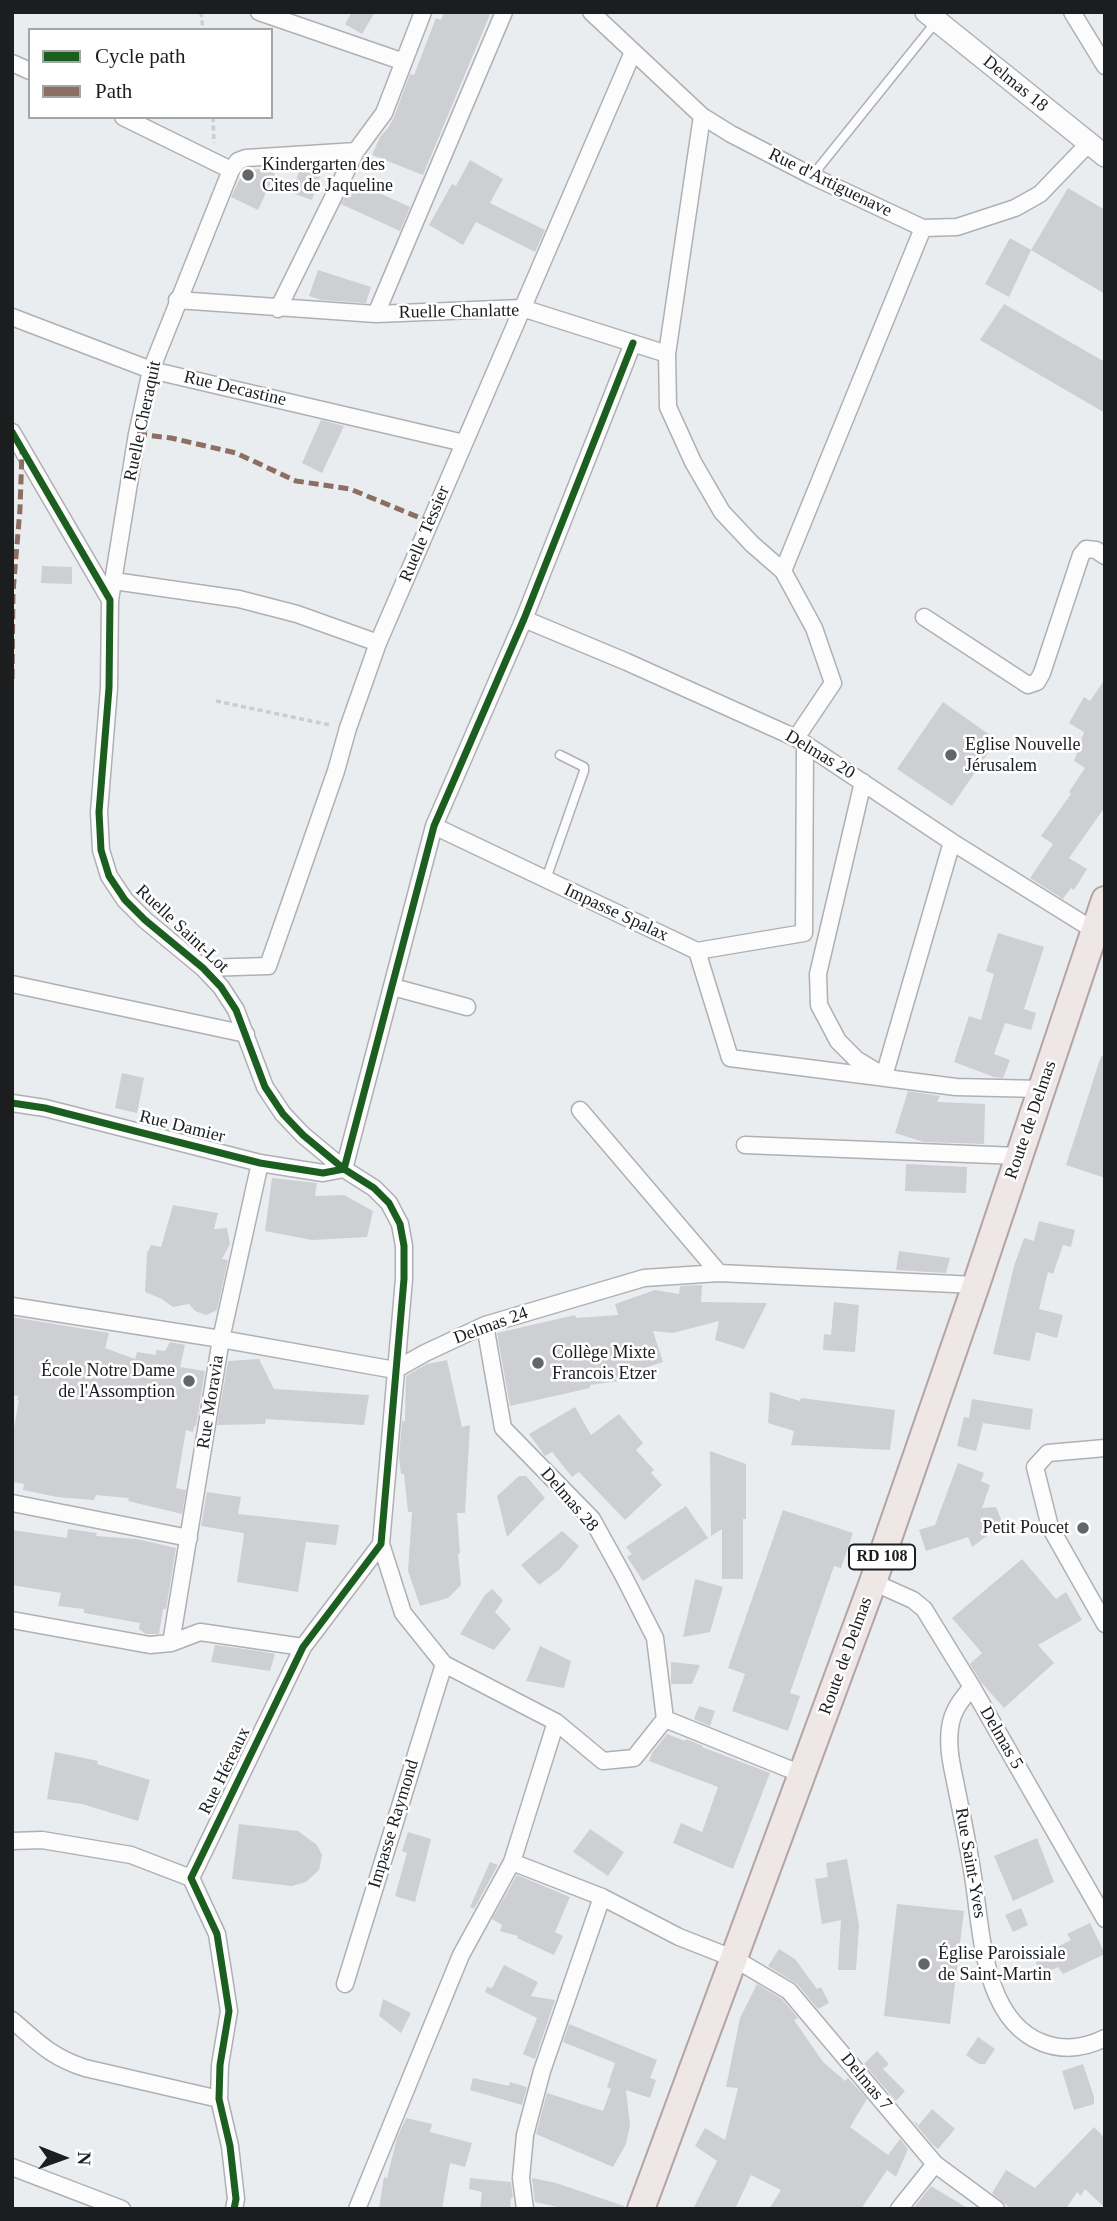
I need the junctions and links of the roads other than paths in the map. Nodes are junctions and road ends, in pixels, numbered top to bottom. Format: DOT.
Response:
graph roads {
  1 [pos="259,12"];
  2 [pos="423,12"];
  3 [pos="504,12"];
  4 [pos="590,12"];
  5 [pos="1072,12"];
  6 [pos="931,17"];
  7 [pos="633,52"];
  8 [pos="404,62"];
  9 [pos="12,63"];
  10 [pos="1105,66"];
  11 [pos="28,70"];
  12 [pos="702,116"];
  13 [pos="127,119"];
  14 [pos="356,150"];
  15 [pos="1097,150"];
  16 [pos="231,170"];
  17 [pos="812,176"];
  18 [pos="923,228"];
  19 [pos="177,300"];
  20 [pos="522,308"];
  21 [pos="278,309"];
  22 [pos="376,314"];
  23 [pos="12,317"];
  24 [pos="633,343"];
  25 [pos="667,354"];
  26 [pos="150,370"];
  27 [pos="12,432"];
  28 [pos="464,443"];
  29 [pos="1105,555"];
  30 [pos="783,571"];
  31 [pos="114,581"];
  32 [pos="110,600"];
  33 [pos="924,617"];
  34 [pos="524,619"];
  35 [pos="378,643"];
  36 [pos="800,741"];
  37 [pos="560,754"];
  38 [pos="863,782"];
  39 [pos="434,826"];
  40 [pos="952,842"];
  41 [pos="546,879"];
  42 [pos="1105,900"];
  43 [pos="1095,931"];
  44 [pos="697,951"];
  45 [pos="203,968"];
  46 [pos="12,984"];
  47 [pos="393,987"];
  48 [pos="467,1007"];
  49 [pos="246,1034"];
  50 [pos="884,1076"];
  51 [pos="1041,1089"];
  52 [pos="12,1103"];
  53 [pos="580,1110"];
  54 [pos="745,1145"];
  55 [pos="1018,1156"];
  56 [pos="260,1163"];
  57 [pos="344,1169"];
  58 [pos="719,1273"];
  59 [pos="976,1285"];
  60 [pos="12,1306"];
  61 [pos="485,1325"];
  62 [pos="221,1339"];
  63 [pos="395,1370"];
  64 [pos="1105,1448"];
  65 [pos="12,1503"];
  66 [pos="189,1538"];
  67 [pos="381,1544"];
  68 [pos="873,1582"];
  69 [pos="12,1620"];
  70 [pos="1105,1624"];
  71 [pos="171,1643"];
  72 [pos="303,1647"];
  73 [pos="444,1664"];
  74 [pos="972,1687"];
  75 [pos="665,1719"];
  76 [pos="556,1722"];
  77 [pos="804,1775"];
  78 [pos="12,1841"];
  79 [pos="512,1862"];
  80 [pos="191,1878"];
  81 [pos="602,1897"];
  82 [pos="1105,1919"];
  83 [pos="735,1959"];
  84 [pos="345,1984"];
  85 [pos="12,2020"];
  86 [pos="1105,2038"];
  87 [pos="219,2099"];
  88 [pos="935,2164"];
  89 [pos="12,2167"];
  90 [pos="122,2209"];
  91 [pos="234,2209"];
  92 [pos="357,2209"];
  93 [pos="525,2209"];
  94 [pos="642,2209"];
  95 [pos="899,2209"];
  96 [pos="996,2209"];
  1 -- 8 [label="street"];
  2 -- 8 [label="street"];
  3 -- 22 [label="street"];
  4 -- 7 [label="street, Rue d'Artiguenave"];
  5 -- 10 [label="street"];
  6 -- 15 [label="street, Delmas 18"];
  6 -- 17 [label="lane"];
  7 -- 12 [label="street, Rue d'Artiguenave"];
  7 -- 20 [label="street, Ruelle Tessier"];
  8 -- 14 [label="street"];
  9 -- 11 [label="street"];
  12 -- 17 [label="street, Rue d'Artiguenave"];
  12 -- 25 [label="street"];
  13 -- 16 [label="street"];
  14 -- 16 [label="street"];
  14 -- 21 [label="street"];
  15 -- 18 [label="street, Rue d'Artiguenave"];
  16 -- 19 [label="street, Ruelle Cheraquit"];
  17 -- 18 [label="street, Rue d'Artiguenave"];
  18 -- 30 [label="street"];
  19 -- 21 [label="street, Ruelle Chanlatte"];
  19 -- 26 [label="street, Ruelle Cheraquit"];
  20 -- 22 [label="street, Ruelle Chanlatte"];
  20 -- 24 [label="street, Ruelle Chanlatte"];
  20 -- 28 [label="street, Ruelle Tessier"];
  21 -- 22 [label="street, Ruelle Chanlatte"];
  23 -- 26 [label="street, Rue Decastine"];
  24 -- 25 [label="street, Ruelle Chanlatte"];
  24 -- 34 [label="street"];
  25 -- 30 [label="street"];
  26 -- 28 [label="street, Rue Decastine"];
  26 -- 31 [label="street, Ruelle Cheraquit"];
  27 -- 32 [label="street"];
  28 -- 35 [label="street, Ruelle Tessier"];
  29 -- 33 [label="street"];
  30 -- 36 [label="street"];
  31 -- 32 [label="street, Ruelle Cheraquit"];
  31 -- 35 [label="street"];
  32 -- 45 [label="street, Ruelle Saint-Lot"];
  34 -- 36 [label="street, Delmas 20"];
  34 -- 39 [label="street"];
  35 -- 45 [label="street, Ruelle Tessier"];
  36 -- 38 [label="street, Delmas 20"];
  36 -- 44 [label="street"];
  37 -- 41 [label="lane"];
  38 -- 40 [label="street, Delmas 20"];
  38 -- 50 [label="street"];
  39 -- 41 [label="street, Impasse Spalax"];
  39 -- 47 [label="street"];
  40 -- 43 [label="street, Delmas 20"];
  40 -- 50 [label="street"];
  41 -- 44 [label="street, Impasse Spalax"];
  42 -- 43 [label="main road, Route de Delmas / RD 108"];
  43 -- 51 [label="main road, Route de Delmas / RD 108"];
  44 -- 50 [label="street"];
  45 -- 49 [label="street, Ruelle Saint-Lot"];
  46 -- 49 [label="street"];
  47 -- 48 [label="street"];
  47 -- 57 [label="street"];
  49 -- 57 [label="street, Ruelle Saint-Lot"];
  50 -- 51 [label="street"];
  51 -- 55 [label="main road, Route de Delmas / RD 108"];
  52 -- 56 [label="street, Rue Damier"];
  53 -- 58 [label="street"];
  54 -- 55 [label="street"];
  55 -- 59 [label="main road, Route de Delmas / RD 108"];
  56 -- 57 [label="street, Rue Damier"];
  56 -- 62 [label="street, Rue Moravia"];
  57 -- 63 [label="street, Ruelle Saint-Lot"];
  58 -- 59 [label="street, Delmas 24"];
  58 -- 61 [label="street, Delmas 24"];
  59 -- 68 [label="main road, Route de Delmas / RD 108"];
  60 -- 62 [label="street"];
  61 -- 63 [label="street, Delmas 24"];
  61 -- 75 [label="street, Delmas 28"];
  62 -- 63 [label="street"];
  62 -- 66 [label="street, Rue Moravia"];
  63 -- 67 [label="street"];
  64 -- 70 [label="street"];
  65 -- 66 [label="street"];
  66 -- 71 [label="street, Rue Moravia"];
  67 -- 72 [label="street, Rue Héreaux"];
  67 -- 73 [label="street"];
  68 -- 74 [label="street, Delmas 5"];
  68 -- 77 [label="main road, Route de Delmas / RD 108"];
  69 -- 71 [label="street"];
  71 -- 72 [label="street"];
  72 -- 80 [label="street, Rue Héreaux"];
  73 -- 76 [label="street"];
  73 -- 84 [label="street, Impasse Raymond"];
  74 -- 82 [label="street, Delmas 5"];
  74 -- 86 [label="street, Rue Saint-Yves"];
  75 -- 76 [label="street"];
  75 -- 77 [label="street"];
  76 -- 79 [label="street"];
  77 -- 83 [label="main road, Route de Delmas / RD 108"];
  78 -- 80 [label="street"];
  79 -- 81 [label="street"];
  79 -- 92 [label="street"];
  80 -- 87 [label="street"];
  81 -- 83 [label="street"];
  81 -- 93 [label="street"];
  83 -- 88 [label="street, Delmas 7"];
  83 -- 94 [label="main road, Route de Delmas / RD 108"];
  85 -- 87 [label="street"];
  87 -- 91 [label="street"];
  88 -- 95 [label="street"];
  88 -- 96 [label="street, Delmas 7"];
  89 -- 90 [label="street"];
}
